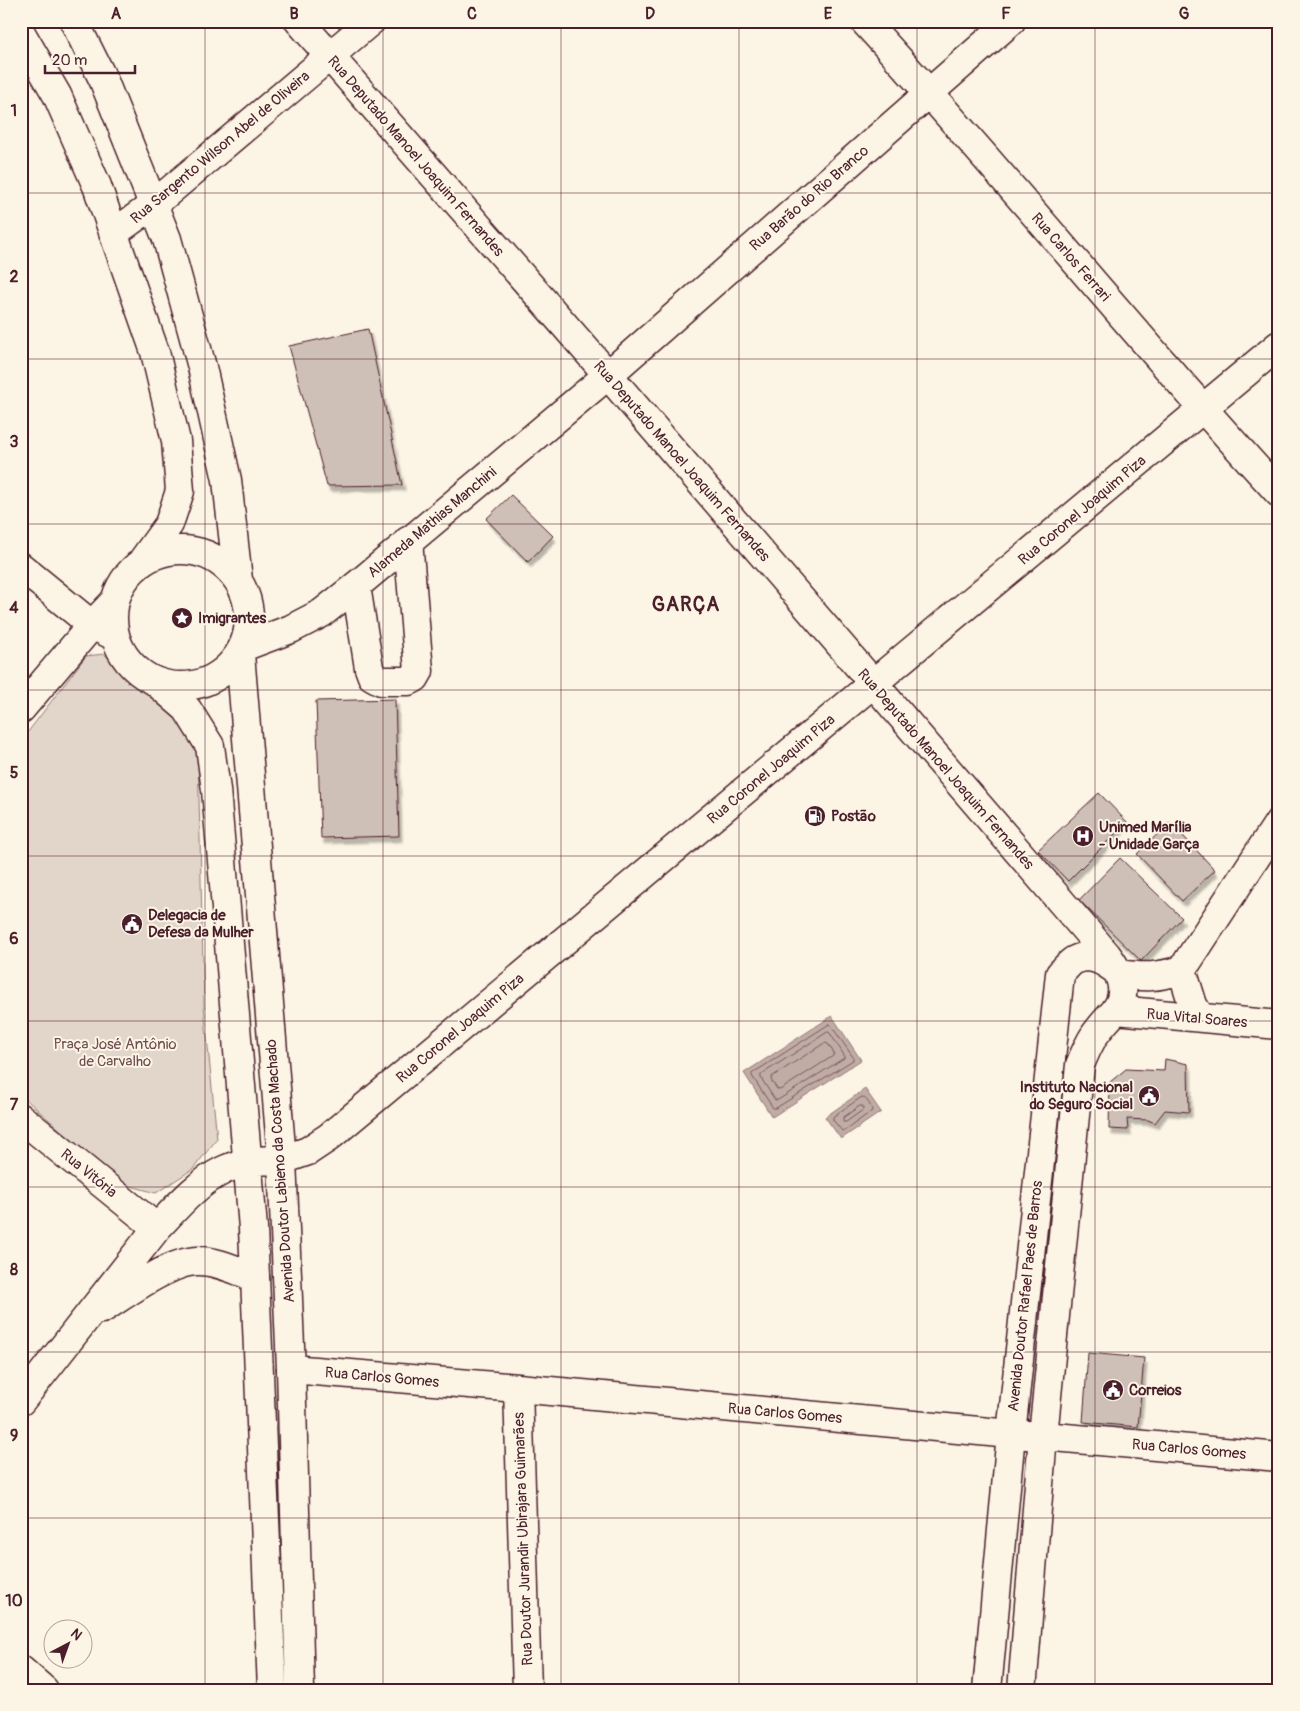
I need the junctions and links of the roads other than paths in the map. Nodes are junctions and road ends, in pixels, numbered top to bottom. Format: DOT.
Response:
graph roads {
  1 [pos="30,21"];
  2 [pos="74,21"];
  3 [pos="300,21"];
  4 [pos="371,21"];
  5 [pos="864,21"];
  6 [pos="1011,21"];
  7 [pos="21,32"];
  8 [pos="329,56"];
  9 [pos="929,92"];
  10 [pos="153,205"];
  11 [pos="114,233"];
  12 [pos="1279,345"];
  13 [pos="608,375"];
  14 [pos="1202,409"];
  15 [pos="1279,493"];
  16 [pos="408,541"];
  17 [pos="143,560"];
  18 [pos="21,567"];
  19 [pos="238,580"];
  20 [pos="356,586"];
  21 [pos="103,631"];
  22 [pos="242,650"];
  23 [pos="157,683"];
  24 [pos="873,685"];
  25 [pos="21,709"];
  26 [pos="1279,822"];
  27 [pos="1182,970"];
  28 [pos="1120,974"];
  29 [pos="1116,1010"];
  30 [pos="1201,1018"];
  31 [pos="1279,1025"];
  32 [pos="21,1118"];
  33 [pos="282,1160"];
  34 [pos="248,1161"];
  35 [pos="157,1228"];
  36 [pos="255,1277"];
  37 [pos="88,1318"];
  38 [pos="292,1370"];
  39 [pos="518,1388"];
  40 [pos="21,1401"];
  41 [pos="1011,1434"];
  42 [pos="1043,1436"];
  43 [pos="1279,1457"];
  44 [pos="21,1670"];
  45 [pos="44,1690"];
  46 [pos="272,1690"];
  47 [pos="300,1690"];
  48 [pos="527,1690"];
  49 [pos="987,1690"];
  50 [pos="1022,1690"];
  1 -- 7 [label="main road"];
  2 -- 10 [label="main road"];
  3 -- 8 [label="main road, Rua Deputado Manoel Joaquim Fernandes"];
  4 -- 8 [label="main road, Rua Sargento Wilson Abel de Oliveira"];
  5 -- 9 [label="main road, Rua Carlos Ferrari"];
  6 -- 9 [label="main road, Rua Barão do Rio Branco"];
  7 -- 11 [label="main road"];
  8 -- 10 [label="main road, Rua Sargento Wilson Abel de Oliveira"];
  8 -- 13 [label="main road, Rua Deputado Manoel Joaquim Fernandes"];
  9 -- 13 [label="main road, Rua Barão do Rio Branco"];
  9 -- 14 [label="main road, Rua Carlos Ferrari"];
  10 -- 11 [label="main road, Rua Sargento Wilson Abel de Oliveira"];
  10 -- 19 [label="main road"];
  11 -- 17 [label="main road"];
  12 -- 14 [label="main road, Rua Coronel Joaquim Piza"];
  13 -- 16 [label="main road, Alameda Mathias Manchini"];
  13 -- 24 [label="main road, Rua Deputado Manoel Joaquim Fernandes"];
  14 -- 15 [label="main road, Rua Carlos Ferrari"];
  14 -- 24 [label="main road, Rua Coronel Joaquim Piza"];
  16 -- 20 [label="main road, Alameda Mathias Manchini"];
  16 -- 20 [label="main road"];
  17 -- 19 [label="main road"];
  17 -- 21 [label="main road"];
  18 -- 21 [label="main road"];
  19 -- 22 [label="main road"];
  20 -- 22 [label="main road, Alameda Mathias Manchini"];
  21 -- 23 [label="main road"];
  21 -- 25 [label="main road"];
  22 -- 23 [label="main road"];
  22 -- 33 [label="main road, Avenida Doutor Labieno da Costa Machado"];
  23 -- 34 [label="main road, Avenida Doutor Labieno da Costa Machado"];
  24 -- 28 [label="main road, Rua Deputado Manoel Joaquim Fernandes"];
  24 -- 33 [label="main road, Rua Coronel Joaquim Piza"];
  26 -- 27 [label="main road"];
  27 -- 28 [label="main road"];
  27 -- 30 [label="main road"];
  28 -- 29 [label="main road, Avenida Doutor Rafael Paes de Barros"];
  28 -- 41 [label="main road, Avenida Doutor Rafael Paes de Barros"];
  29 -- 30 [label="main road, Rua Vital Soares"];
  29 -- 42 [label="main road, Avenida Doutor Rafael Paes de Barros"];
  30 -- 31 [label="main road, Rua Vital Soares"];
  32 -- 35 [label="main road, Rua Vitória"];
  33 -- 34 [label="main road, Rua Coronel Joaquim Piza"];
  33 -- 38 [label="main road, Avenida Doutor Labieno da Costa Machado"];
  34 -- 35 [label="main road, Rua Coronel Joaquim Piza"];
  34 -- 36 [label="main road, Avenida Doutor Labieno da Costa Machado"];
  35 -- 37 [label="main road, Rua Coronel Joaquim Piza"];
  36 -- 37 [label="main road"];
  36 -- 46 [label="main road, Avenida Doutor Labieno da Costa Machado"];
  37 -- 40 [label="main road, Rua Coronel Joaquim Piza"];
  38 -- 39 [label="main road, Rua Carlos Gomes"];
  38 -- 47 [label="main road, Avenida Doutor Labieno da Costa Machado"];
  39 -- 41 [label="main road, Rua Carlos Gomes"];
  39 -- 48 [label="main road, Rua Doutor Jurandir Ubirajara Guimarães"];
  41 -- 42 [label="main road, Rua Carlos Gomes"];
  41 -- 49 [label="main road, Avenida Doutor Rafael Paes de Barros"];
  42 -- 43 [label="main road, Rua Carlos Gomes"];
  42 -- 50 [label="main road, Avenida Doutor Rafael Paes de Barros"];
  44 -- 45 [label="main road"];
}
